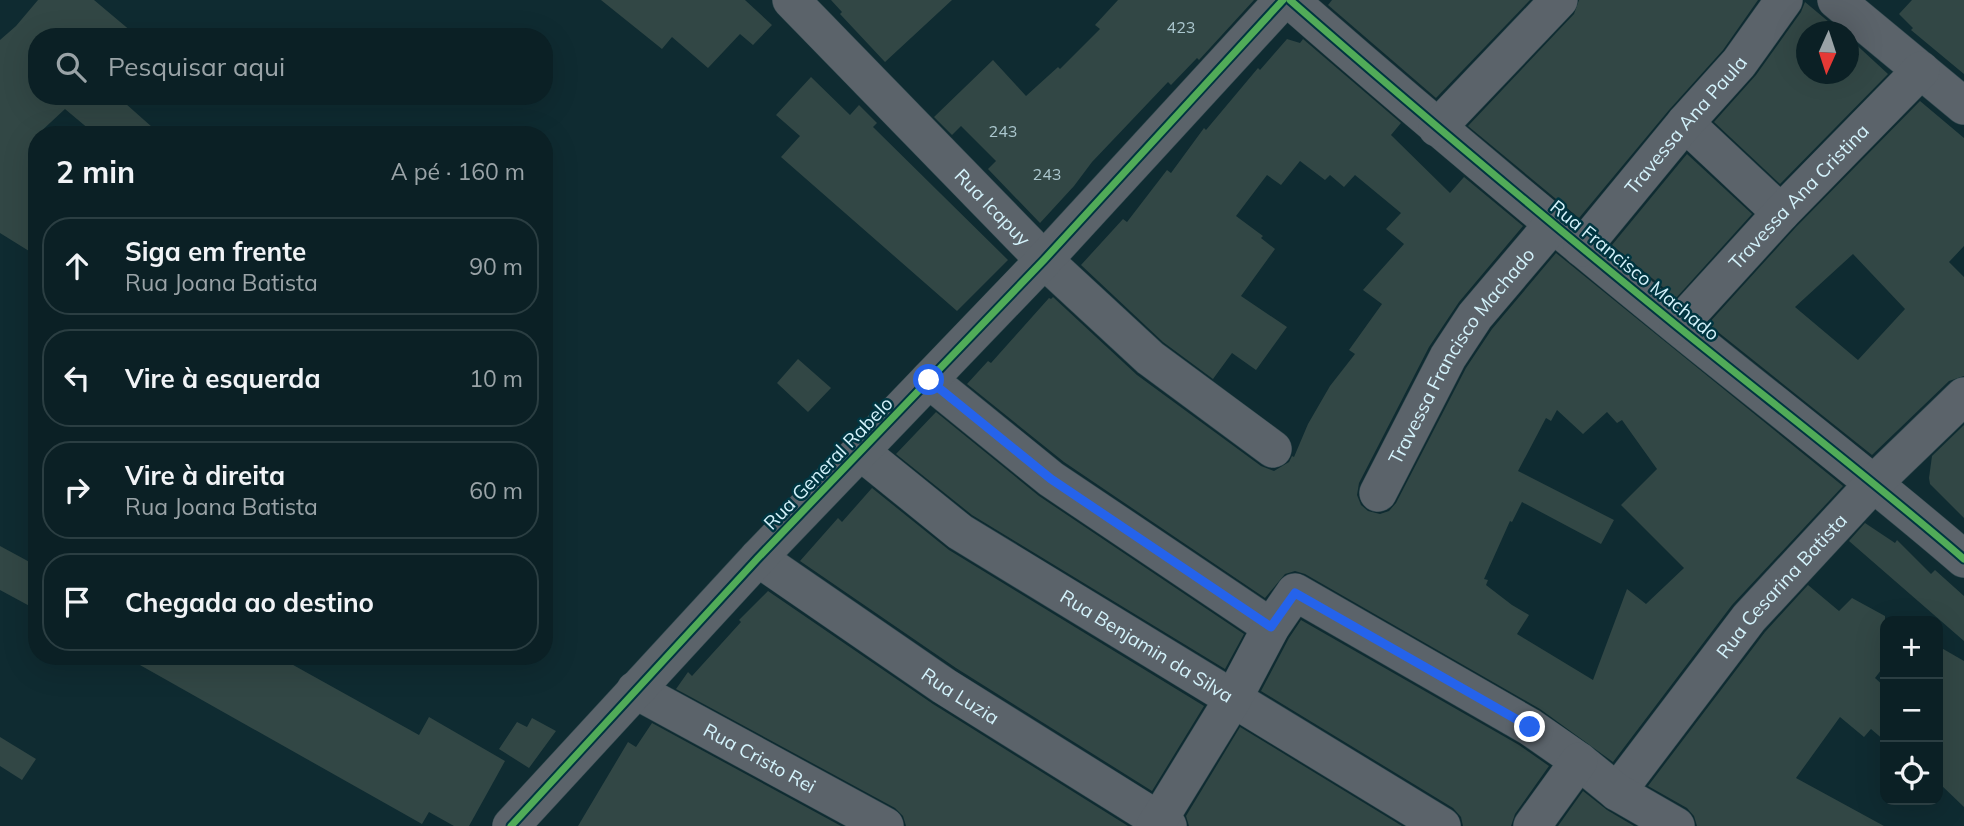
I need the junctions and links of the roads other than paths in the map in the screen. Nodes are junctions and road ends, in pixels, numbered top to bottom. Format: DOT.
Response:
graph roads {
  1 [pos="791,0"];
  2 [pos="1283,0"];
  3 [pos="1290,0"];
  4 [pos="1559,0"];
  5 [pos="1784,0"];
  6 [pos="1836,0"];
  7 [pos="1921,70"];
  8 [pos="1964,106"];
  9 [pos="1685,123"];
  10 [pos="1437,128"];
  11 [pos="1781,213"];
  12 [pos="1553,224"];
  13 [pos="1582,248"];
  14 [pos="1044,260"];
  15 [pos="1678,326"];
  16 [pos="929,380"];
  17 [pos="1964,396"];
  18 [pos="1273,449"];
  19 [pos="861,452"];
  20 [pos="1875,482"];
  21 [pos="1378,493"];
  22 [pos="758,558"];
  23 [pos="1964,559"];
  24 [pos="1271,627"];
  25 [pos="635,690"];
  26 [pos="1233,699"];
  27 [pos="1579,761"];
  28 [pos="1617,792"];
  29 [pos="1161,824"];
  30 [pos="511,826"];
  31 [pos="885,826"];
  32 [pos="1442,826"];
  33 [pos="1532,826"];
  34 [pos="1676,826"];
  1 -- 14 [label="street, Rua Icapuy"];
  2 -- 14 [label="street, Rua General Rabelo"];
  3 -- 10 [label="street, Rua Francisco Machado"];
  4 -- 10 [label="street"];
  5 -- 9 [label="street, Travessa Ana Paula"];
  6 -- 7 [label="street"];
  7 -- 8 [label="street"];
  7 -- 11 [label="street, Travessa Ana Cristina"];
  9 -- 11 [label="street"];
  9 -- 13 [label="street, Travessa Ana Paula"];
  10 -- 12 [label="street, Rua Francisco Machado"];
  11 -- 15 [label="street, Travessa Ana Cristina"];
  12 -- 13 [label="street, Rua Francisco Machado"];
  12 -- 21 [label="street, Travessa Francisco Machado"];
  13 -- 15 [label="street, Rua Francisco Machado"];
  14 -- 16 [label="street, Rua General Rabelo"];
  14 -- 18 [label="street, Rua Icapuy"];
  15 -- 20 [label="street, Rua Francisco Machado"];
  16 -- 19 [label="street, Rua General Rabelo"];
  16 -- 24 [label="street"];
  17 -- 20 [label="street, Rua Cesarina Batista"];
  19 -- 22 [label="street, Rua General Rabelo"];
  19 -- 26 [label="street, Rua Benjamin da Silva"];
  20 -- 23 [label="street, Rua Francisco Machado"];
  20 -- 28 [label="street, Rua Cesarina Batista"];
  22 -- 25 [label="street, Rua General Rabelo"];
  22 -- 29 [label="street, Rua Luzia"];
  24 -- 26 [label="street"];
  24 -- 27 [label="street"];
  25 -- 30 [label="street, Rua General Rabelo"];
  25 -- 31 [label="street, Rua Cristo Rei"];
  26 -- 29 [label="street"];
  26 -- 32 [label="street, Rua Benjamin da Silva"];
  27 -- 28 [label="street"];
  27 -- 33 [label="street"];
  28 -- 34 [label="street"];
}
